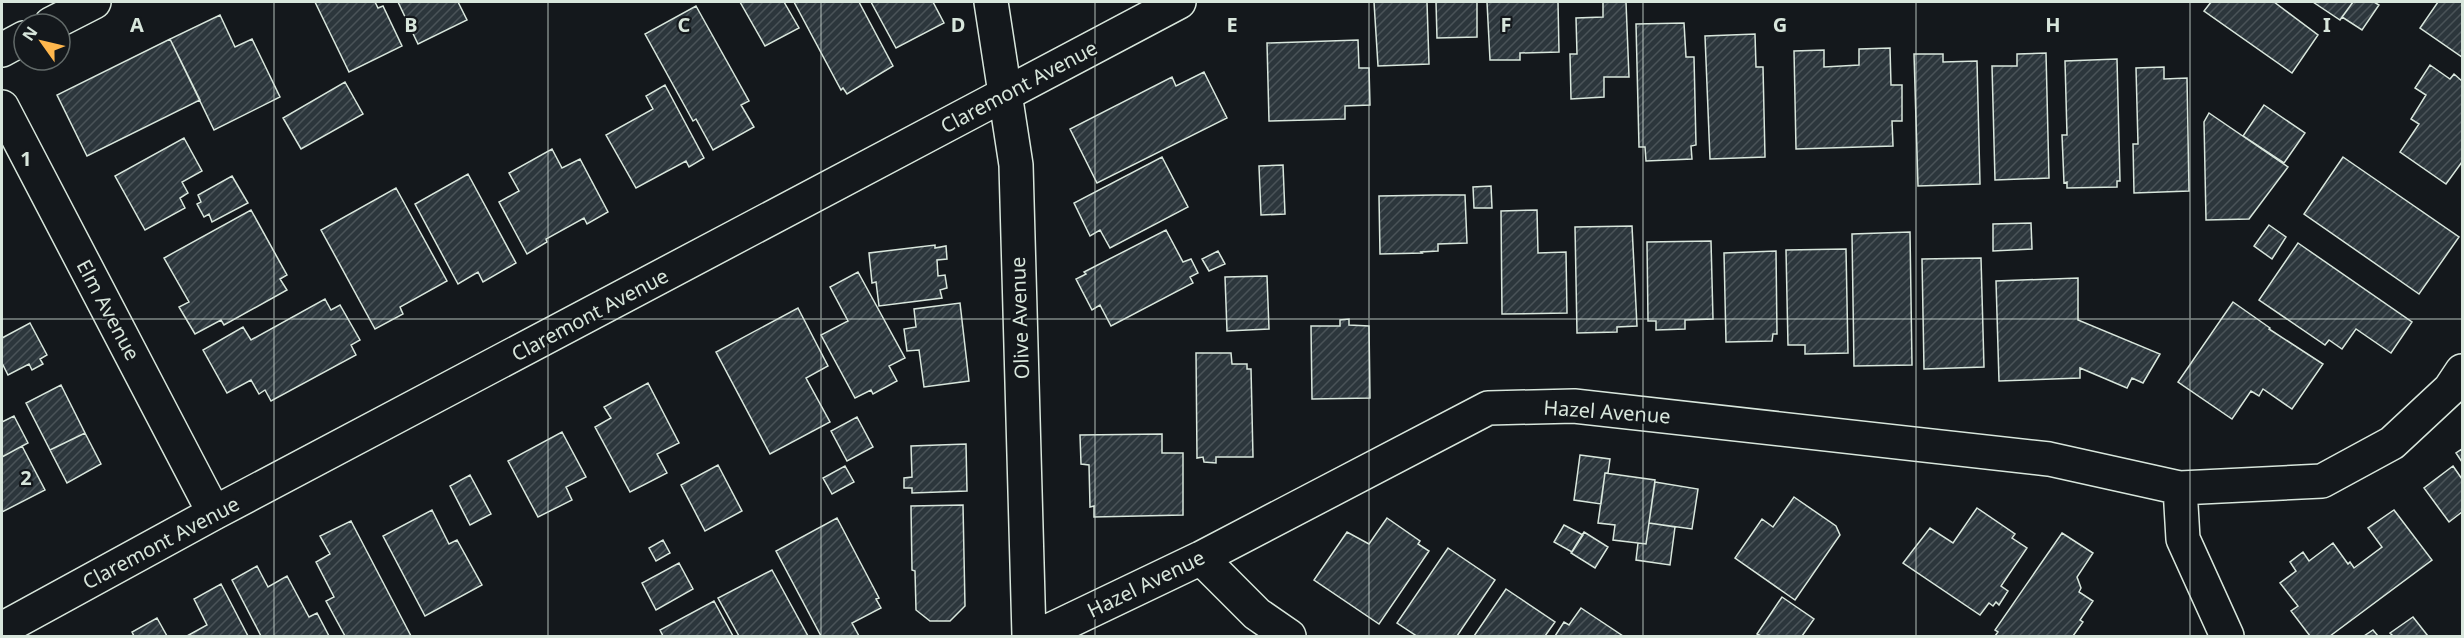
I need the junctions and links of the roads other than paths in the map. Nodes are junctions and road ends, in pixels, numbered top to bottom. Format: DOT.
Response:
graph roads {
  1 [pos="94,2"];
  2 [pos="991,2"];
  3 [pos="1179,2"];
  4 [pos="72,13"];
  5 [pos="1006,94"];
  6 [pos="2,107"];
  7 [pos="2463,371"];
  8 [pos="2180,488"];
  9 [pos="214,513"];
  10 [pos="1201,558"];
  11 [pos="2,629"];
  12 [pos="1029,636"];
  13 [pos="1038,636"];
  14 [pos="1289,636"];
  15 [pos="2227,636"];
  1 -- 4 [label="street"];
  2 -- 5 [label="street, Olive Avenue"];
  3 -- 5 [label="street, Claremont Avenue"];
  5 -- 9 [label="street, Claremont Avenue"];
  5 -- 12 [label="street, Olive Avenue"];
  6 -- 9 [label="street, Elm Avenue"];
  7 -- 8 [label="street, Hazel Avenue"];
  8 -- 10 [label="street, Hazel Avenue"];
  8 -- 15 [label="street"];
  9 -- 11 [label="street, Claremont Avenue"];
  10 -- 13 [label="street, Hazel Avenue"];
  10 -- 14 [label="street"];
}
